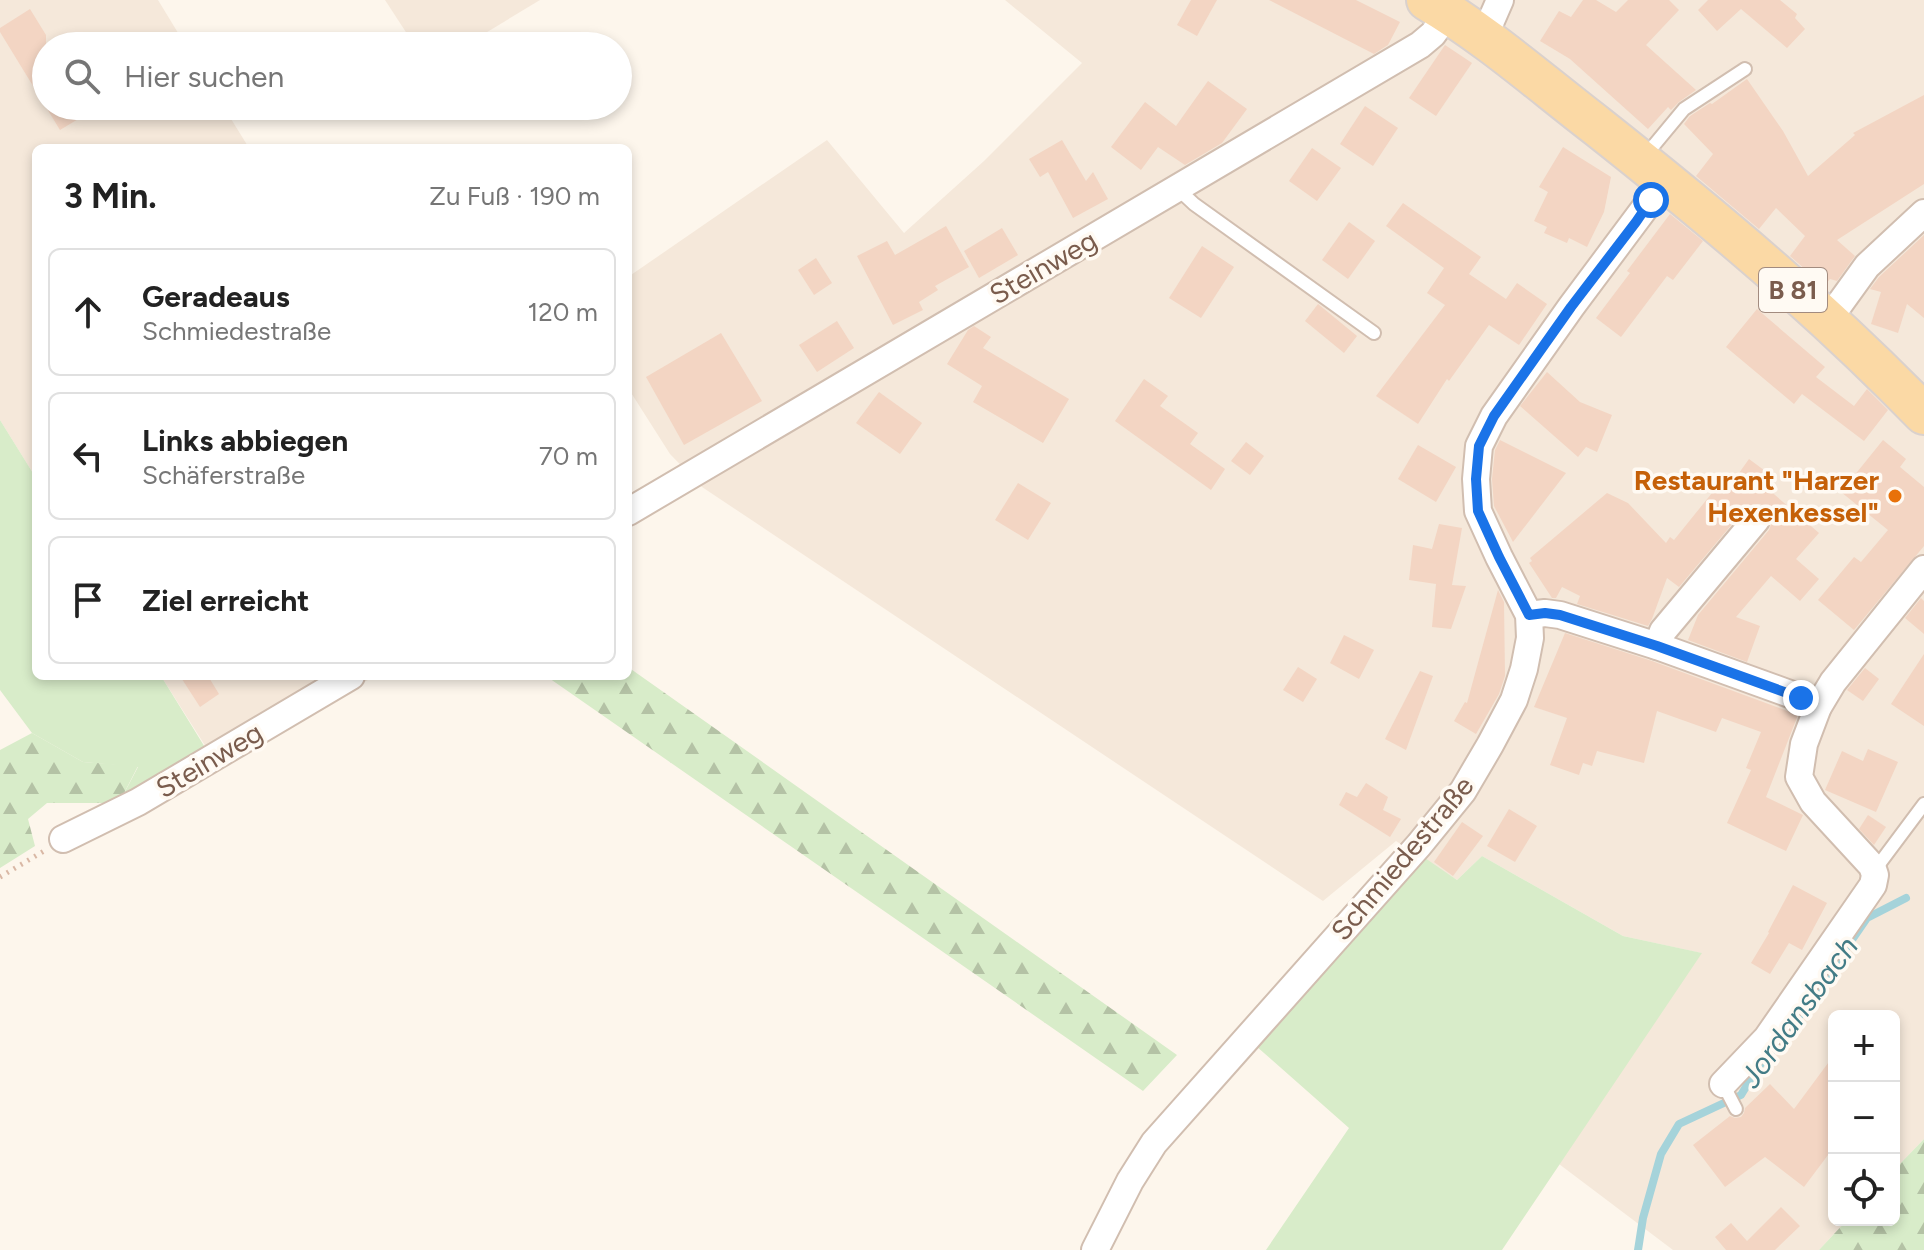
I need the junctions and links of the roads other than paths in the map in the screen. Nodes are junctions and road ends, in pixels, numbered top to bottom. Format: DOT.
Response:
graph roads {
  1 [pos="1500,0"];
  2 [pos="1438,6"];
  3 [pos="1483,36"];
  4 [pos="1745,69"];
  5 [pos="1653,171"];
  6 [pos="1178,189"];
  7 [pos="1924,213"];
  8 [pos="1828,320"];
  9 [pos="1374,333"];
  10 [pos="1924,414"];
  11 [pos="632,510"];
  12 [pos="1756,520"];
  13 [pos="1924,569"];
  14 [pos="1529,615"];
  15 [pos="1657,646"];
  16 [pos="344,680"];
  17 [pos="1818,707"];
  18 [pos="1924,804"];
  19 [pos="63,839"];
  20 [pos="1874,871"];
  21 [pos="1723,1084"];
  22 [pos="1736,1109"];
  23 [pos="1095,1250"];
  1 -- 3 [label="street"];
  2 -- 3 [label="main road, B 81"];
  2 -- 6 [label="street, Steinweg"];
  3 -- 5 [label="main road, B 81"];
  4 -- 5 [label="lane"];
  5 -- 8 [label="main road, B 81"];
  5 -- 14 [label="street"];
  6 -- 9 [label="lane"];
  6 -- 11 [label="street, Steinweg"];
  7 -- 8 [label="street"];
  8 -- 10 [label="main road, B 81"];
  12 -- 15 [label="street"];
  13 -- 17 [label="street"];
  14 -- 15 [label="street"];
  14 -- 23 [label="street, Schmiedestraße"];
  15 -- 17 [label="street"];
  16 -- 19 [label="street, Steinweg"];
  17 -- 20 [label="street"];
  18 -- 20 [label="lane"];
  20 -- 21 [label="street"];
  21 -- 22 [label="lane"];
}
